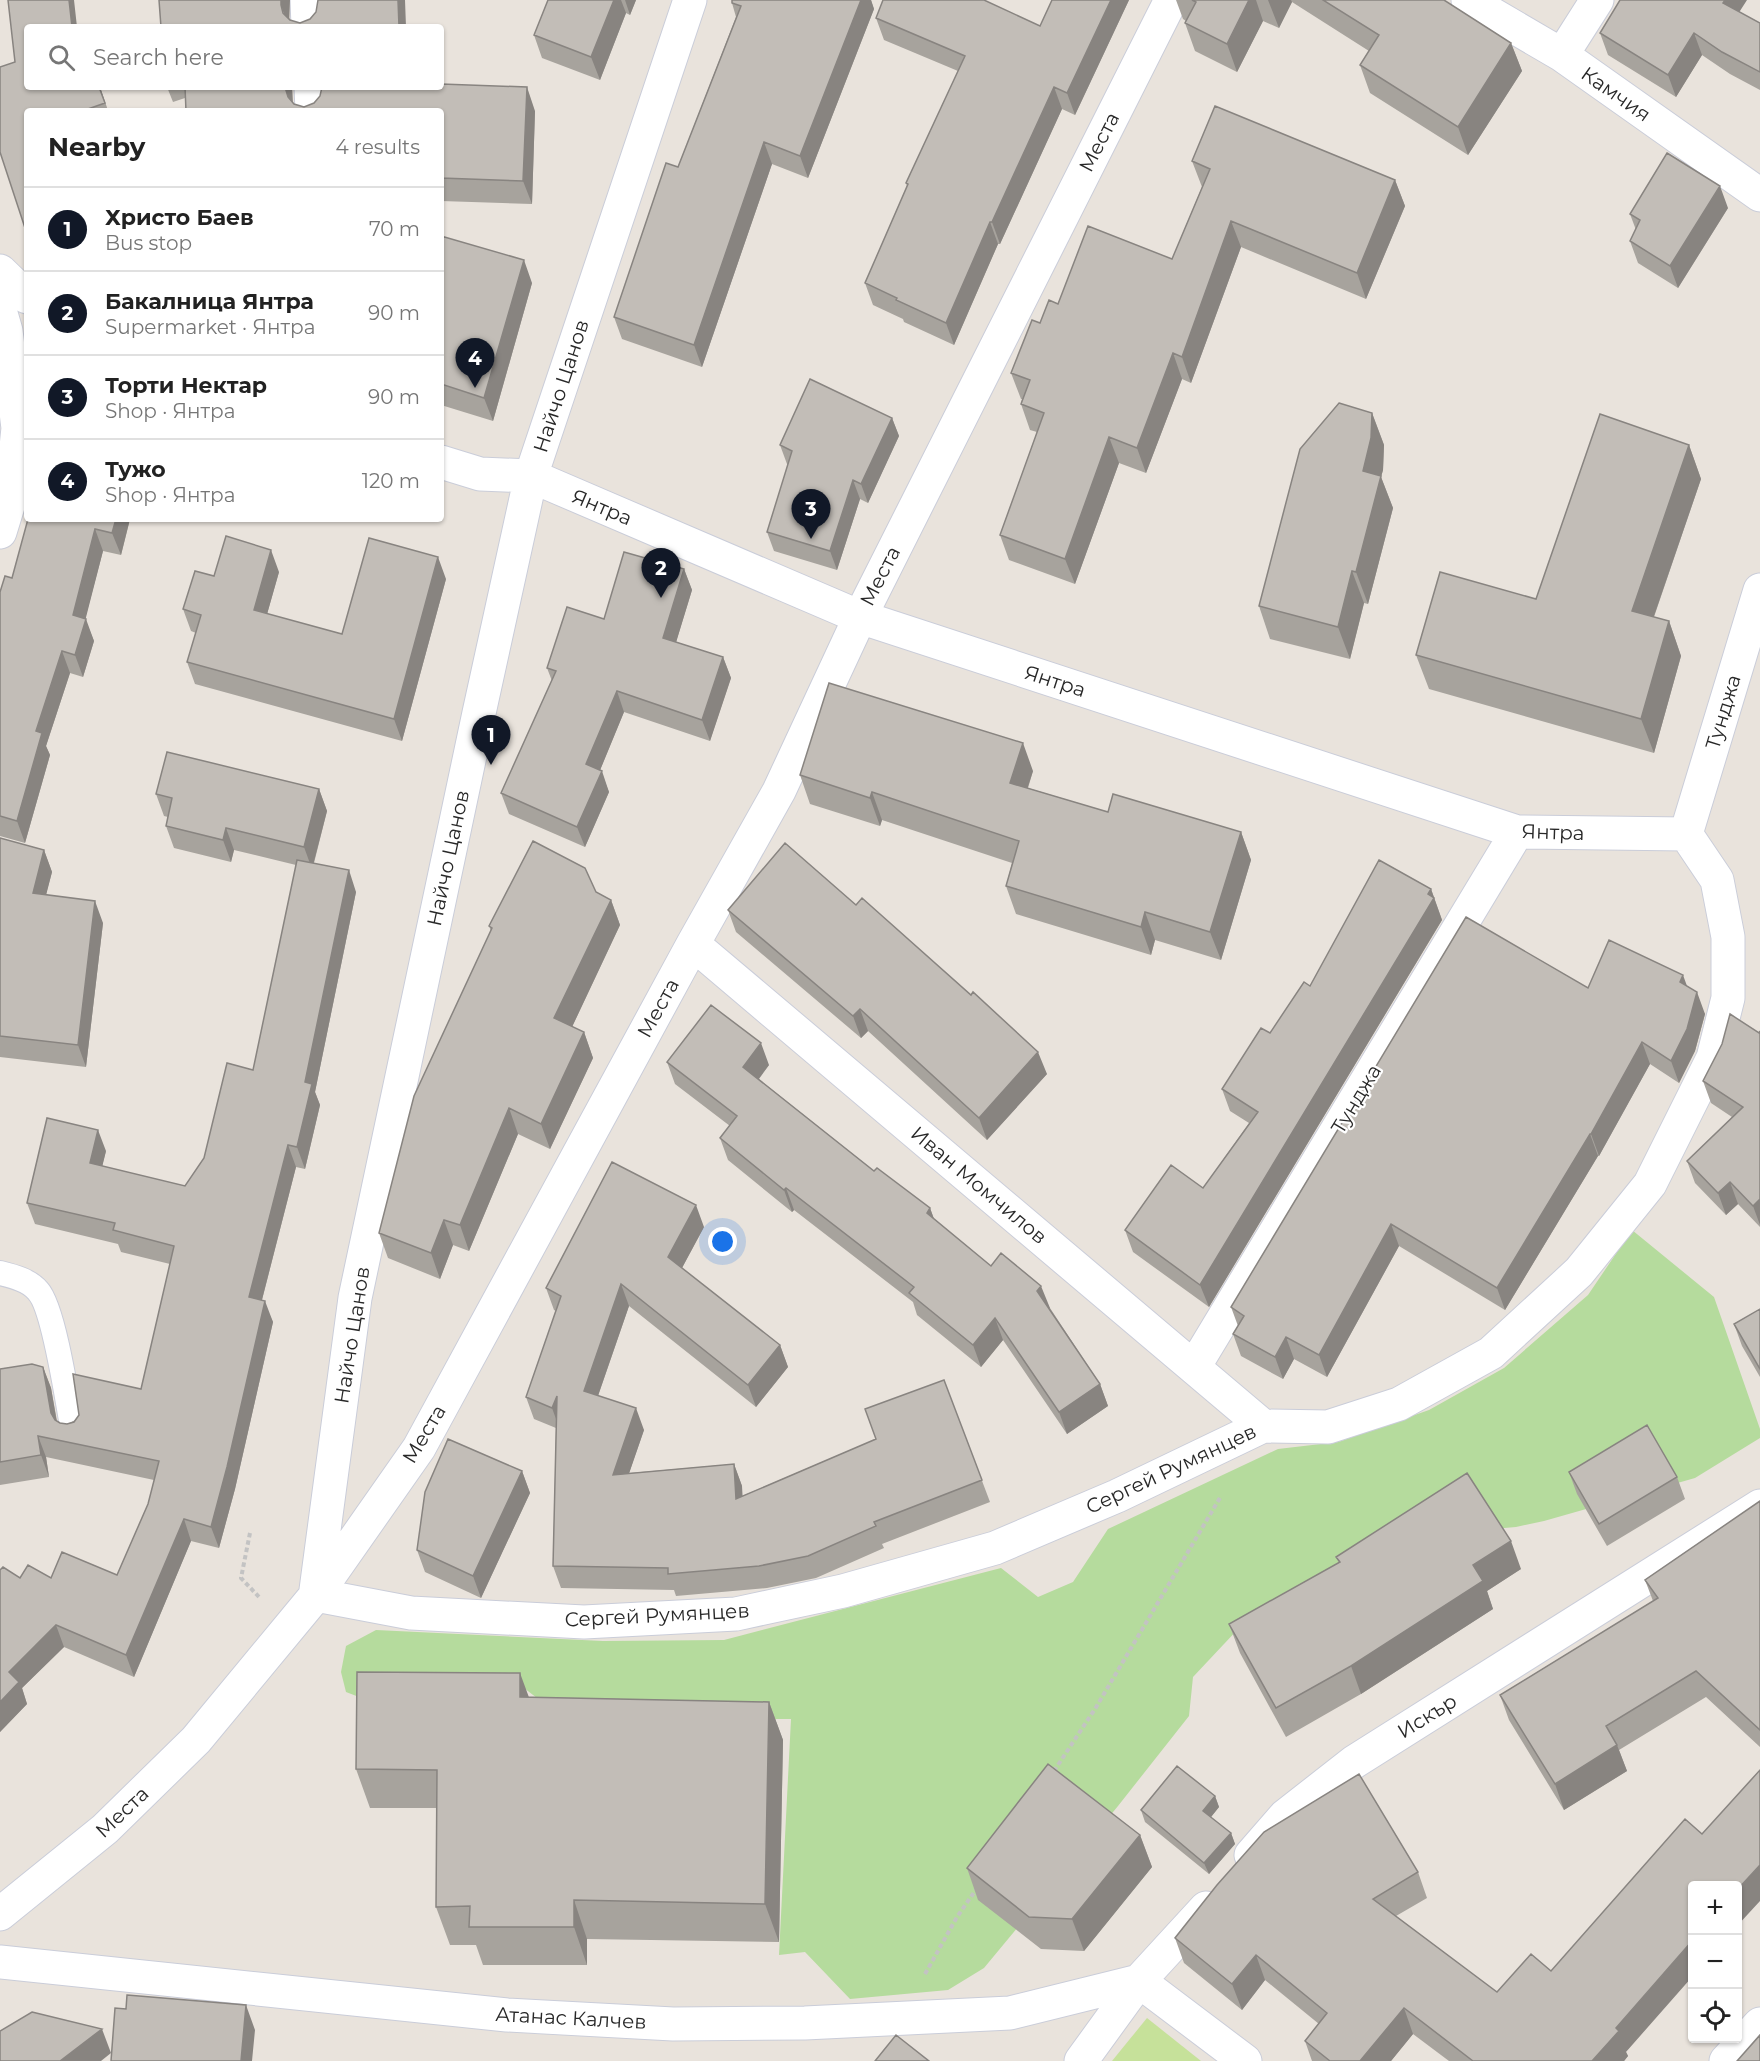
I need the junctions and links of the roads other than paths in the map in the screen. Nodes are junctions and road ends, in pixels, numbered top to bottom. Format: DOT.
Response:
graph roads {
  1 [pos="307,0"];
  2 [pos="690,0"];
  3 [pos="1171,0"];
  4 [pos="1468,0"];
  5 [pos="1598,0"];
  6 [pos="308,24"];
  7 [pos="1562,56"];
  8 [pos="311,90"];
  9 [pos="312,108"];
  10 [pos="1760,195"];
  11 [pos="0,271"];
  12 [pos="24,294"];
  13 [pos="0,310"];
  14 [pos="444,463"];
  15 [pos="531,476"];
  16 [pos="0,532"];
  17 [pos="1760,590"];
  18 [pos="860,617"];
  19 [pos="1517,832"];
  20 [pos="1686,834"];
  21 [pos="693,944"];
  22 [pos="0,1273"];
  23 [pos="1194,1366"];
  24 [pos="1263,1426"];
  25 [pos="73,1432"];
  26 [pos="1760,1506"];
  27 [pos="316,1595"];
  28 [pos="0,1914"];
  29 [pos="0,1962"];
  30 [pos="1139,1981"];
  31 [pos="1760,2024"];
  32 [pos="1081,2061"];
  33 [pos="1245,2061"];
  34 [pos="1726,2061"];
  1 -- 6 [label="street"];
  2 -- 15 [label="street, Найчо Цанов"];
  3 -- 18 [label="street, Места"];
  4 -- 7 [label="street, Камчия"];
  5 -- 7 [label="street"];
  7 -- 10 [label="street, Камчия"];
  8 -- 9 [label="street"];
  11 -- 12 [label="street"];
  13 -- 16 [label="street"];
  14 -- 15 [label="street, Янтра"];
  15 -- 18 [label="street, Янтра"];
  15 -- 27 [label="street, Найчо Цанов"];
  17 -- 20 [label="street, Тунджа"];
  18 -- 19 [label="street, Янтра"];
  18 -- 21 [label="street, Места"];
  19 -- 20 [label="street, Янтра"];
  19 -- 23 [label="street, Тунджа"];
  20 -- 24 [label="street, Сергей Румянцев"];
  21 -- 23 [label="street, Иван Момчилов"];
  21 -- 27 [label="street, Места"];
  22 -- 25 [label="lane"];
  23 -- 24 [label="street, Иван Момчилов"];
  24 -- 27 [label="street, Сергей Румянцев"];
  26 -- 30 [label="street, Искър"];
  27 -- 28 [label="street, Места"];
  29 -- 30 [label="street, Атанас Калчев"];
  30 -- 32 [label="street, Искър"];
  30 -- 33 [label="street"];
  31 -- 34 [label="street"];
}
